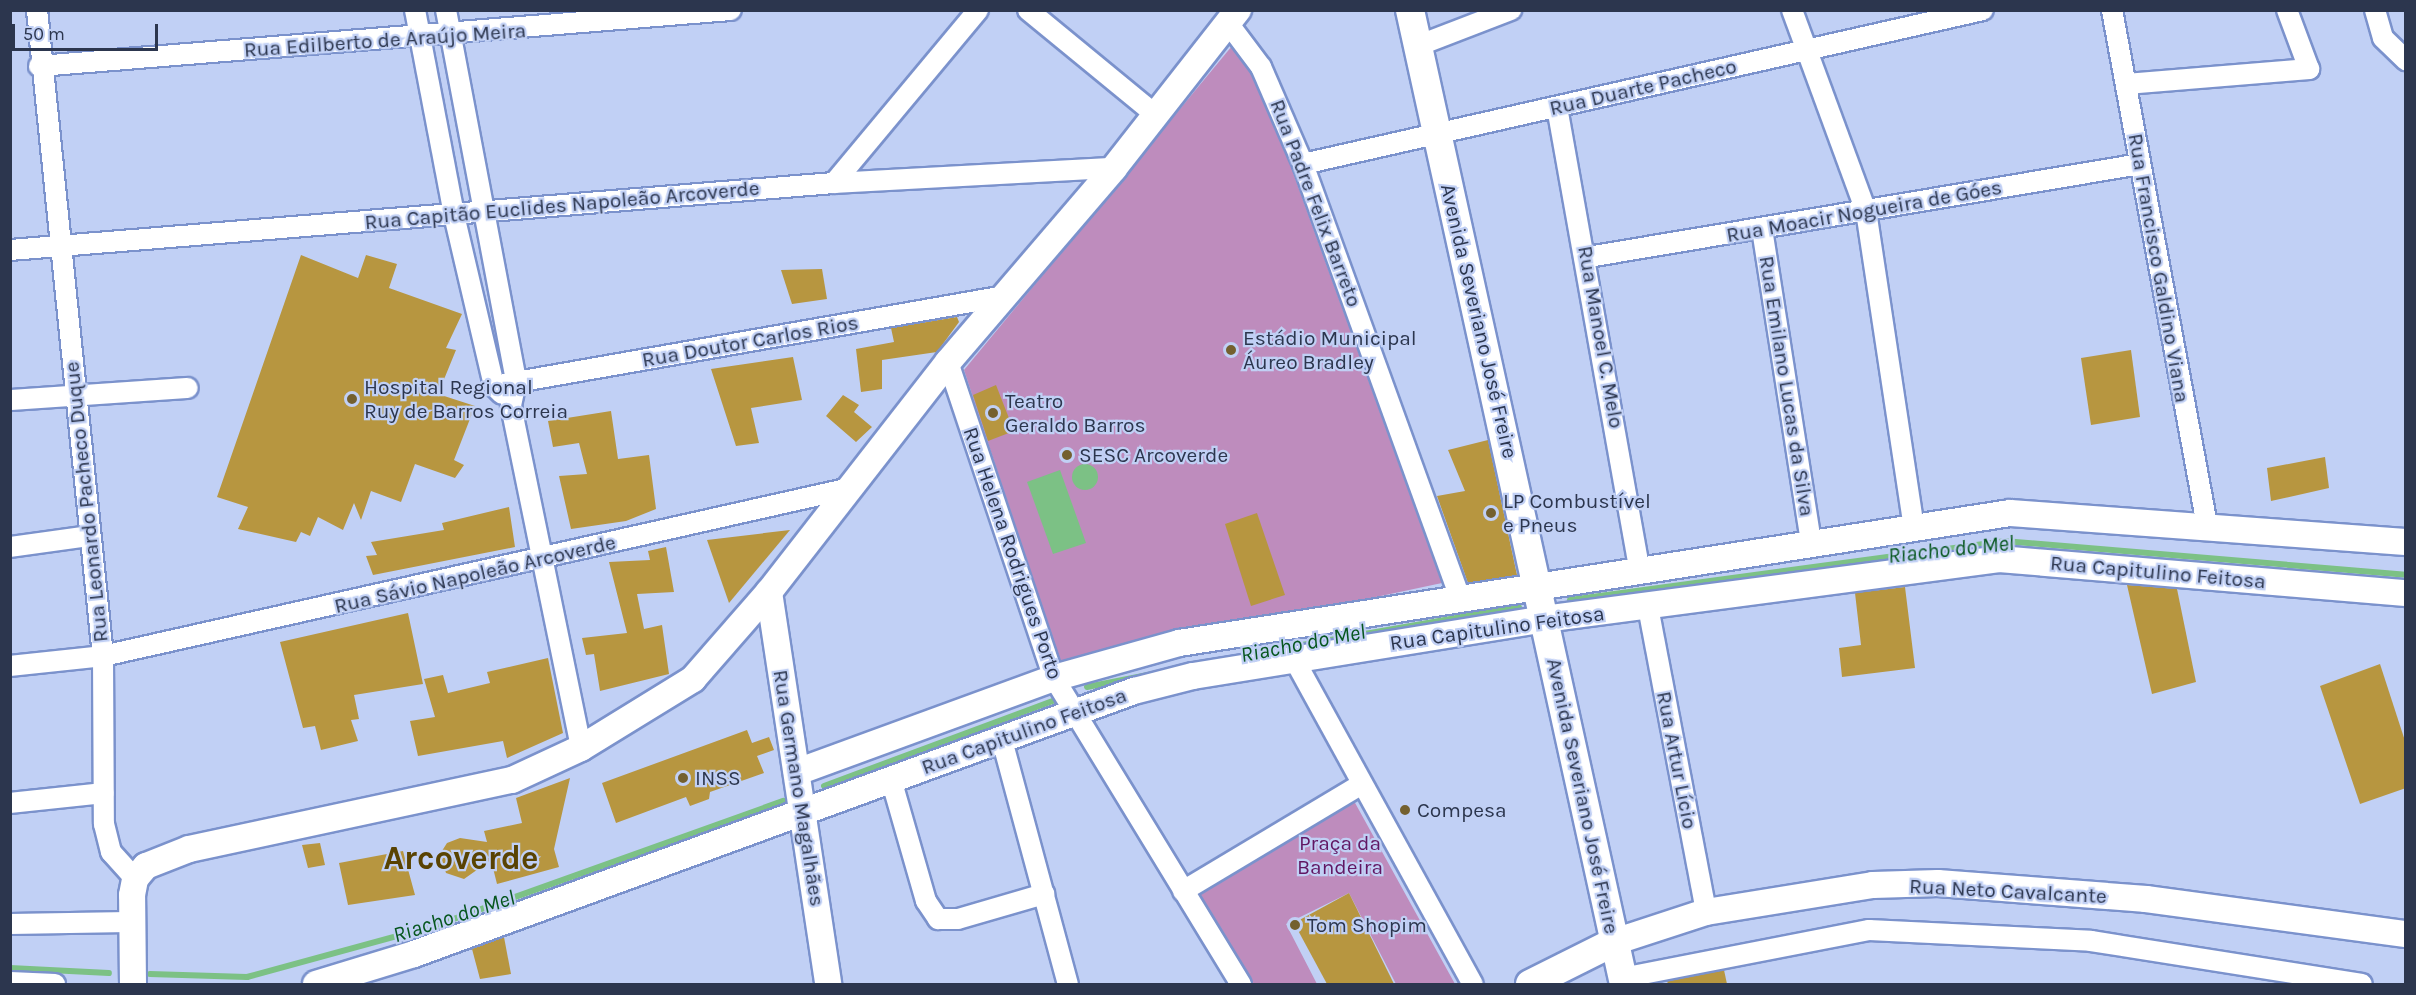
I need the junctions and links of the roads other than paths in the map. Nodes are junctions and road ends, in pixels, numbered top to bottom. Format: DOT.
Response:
graph roads {
  1 [pos="37,10"];
  2 [pos="415,10"];
  3 [pos="446,10"];
  4 [pos="731,10"];
  5 [pos="978,10"];
  6 [pos="1028,10"];
  7 [pos="1410,10"];
  8 [pos="1511,10"];
  9 [pos="1792,10"];
  10 [pos="1983,10"];
  11 [pos="2112,10"];
  12 [pos="2287,10"];
  13 [pos="2375,10"];
  14 [pos="628,16"];
  15 [pos="1233,17"];
  16 [pos="451,35"];
  17 [pos="420,37"];
  18 [pos="1417,46"];
  19 [pos="1807,49"];
  20 [pos="2406,60"];
  21 [pos="39,66"];
  22 [pos="2126,84"];
  23 [pos="1557,107"];
  24 [pos="1156,114"];
  25 [pos="1437,133"];
  26 [pos="1303,164"];
  27 [pos="2140,164"];
  28 [pos="1114,168"];
  29 [pos="834,183"];
  30 [pos="486,211"];
  31 [pos="1866,211"];
  32 [pos="454,215"];
  33 [pos="1762,229"];
  34 [pos="57,246"];
  35 [pos="10,250"];
  36 [pos="1588,257"];
  37 [pos="1005,296"];
  38 [pos="948,362"];
  39 [pos="516,382"];
  40 [pos="495,386"];
  41 [pos="188,388"];
  42 [pos="75,396"];
  43 [pos="10,400"];
  44 [pos="511,406"];
  45 [pos="846,489"];
  46 [pos="2207,525"];
  47 [pos="1914,527"];
  48 [pos="90,536"];
  49 [pos="1811,542"];
  50 [pos="2406,542"];
  51 [pos="10,547"];
  52 [pos="540,561"];
  53 [pos="1639,568"];
  54 [pos="1538,584"];
  55 [pos="769,592"];
  56 [pos="2406,593"];
  57 [pos="1460,595"];
  58 [pos="1648,608"];
  59 [pos="1544,619"];
  60 [pos="103,656"];
  61 [pos="1294,658"];
  62 [pos="10,666"];
  63 [pos="1054,678"];
  64 [pos="1074,713"];
  65 [pos="1002,740"];
  66 [pos="581,748"];
  67 [pos="797,772"];
  68 [pos="891,779"];
  69 [pos="1360,785"];
  70 [pos="103,793"];
  71 [pos="10,803"];
  72 [pos="803,810"];
  73 [pos="135,879"];
  74 [pos="1183,891"];
  75 [pos="1044,894"];
  76 [pos="1706,912"];
  77 [pos="129,922"];
  78 [pos="10,924"];
  79 [pos="2406,934"];
  80 [pos="1614,942"];
  81 [pos="1623,981"];
  82 [pos="10,982"];
  83 [pos="55,984"];
  84 [pos="133,984"];
  85 [pos="316,984"];
  86 [pos="828,984"];
  87 [pos="1068,984"];
  88 [pos="1240,984"];
  89 [pos="1473,984"];
  90 [pos="1530,984"];
  91 [pos="2362,984"];
  1 -- 21 [label="street, Rua Leonardo Pacheco Duque"];
  2 -- 17 [label="street"];
  3 -- 16 [label="street"];
  4 -- 14 [label="street, Rua Edilberto de Araújo Meira"];
  5 -- 29 [label="street"];
  6 -- 24 [label="street"];
  7 -- 18 [label="main road, Avenida Severiano José Freire"];
  8 -- 18 [label="street"];
  9 -- 19 [label="street"];
  10 -- 19 [label="street, Rua Duarte Pacheco"];
  11 -- 22 [label="street, Rua Francisco Galdino Viana"];
  12 -- 22 [label="street"];
  13 -- 20 [label="street"];
  14 -- 16 [label="street, Rua Edilberto de Araújo Meira"];
  15 -- 24 [label="street"];
  15 -- 26 [label="street, Rua Padre Felix Barreto"];
  16 -- 17 [label="street, Rua Edilberto de Araújo Meira"];
  16 -- 30 [label="street"];
  17 -- 21 [label="street, Rua Edilberto de Araújo Meira"];
  17 -- 32 [label="street"];
  18 -- 25 [label="main road, Avenida Severiano José Freire"];
  19 -- 23 [label="street, Rua Duarte Pacheco"];
  19 -- 31 [label="street"];
  21 -- 34 [label="street, Rua Leonardo Pacheco Duque"];
  22 -- 27 [label="street, Rua Francisco Galdino Viana"];
  23 -- 25 [label="street, Rua Duarte Pacheco"];
  23 -- 36 [label="street, Rua Manoel C. Melo"];
  24 -- 28 [label="street"];
  25 -- 26 [label="street, Rua Duarte Pacheco"];
  25 -- 54 [label="main road, Avenida Severiano José Freire"];
  26 -- 57 [label="street, Rua Padre Felix Barreto"];
  27 -- 31 [label="street, Rua Moacir Nogueira de Góes"];
  27 -- 46 [label="street, Rua Francisco Galdino Viana"];
  28 -- 29 [label="street, Rua Capitão Euclides Napoleão Arcoverde"];
  28 -- 37 [label="street"];
  29 -- 30 [label="street, Rua Capitão Euclides Napoleão Arcoverde"];
  30 -- 32 [label="street, Rua Capitão Euclides Napoleão Arcoverde"];
  30 -- 39 [label="street"];
  31 -- 33 [label="street, Rua Moacir Nogueira de Góes"];
  31 -- 47 [label="street"];
  32 -- 34 [label="street, Rua Capitão Euclides Napoleão Arcoverde"];
  32 -- 40 [label="street"];
  33 -- 36 [label="street, Rua Moacir Nogueira de Góes"];
  33 -- 49 [label="street, Rua Emilano Lucas da Silva"];
  34 -- 35 [label="street, Rua Capitão Euclides Napoleão Arcoverde"];
  34 -- 42 [label="street, Rua Leonardo Pacheco Duque"];
  36 -- 53 [label="street, Rua Manoel C. Melo"];
  37 -- 38 [label="street"];
  37 -- 39 [label="street, Rua Doutor Carlos Rios"];
  38 -- 45 [label="street"];
  38 -- 63 [label="street, Rua Helena Rodrigues Porto"];
  39 -- 40 [label="street, Rua Doutor Carlos Rios"];
  39 -- 44 [label="street"];
  40 -- 44 [label="street"];
  41 -- 42 [label="street"];
  42 -- 43 [label="street"];
  42 -- 48 [label="street, Rua Leonardo Pacheco Duque"];
  44 -- 52 [label="street"];
  45 -- 52 [label="street, Rua Sávio Napoleão Arcoverde"];
  45 -- 55 [label="street"];
  46 -- 47 [label="street, Rua Capitulino Feitosa"];
  46 -- 50 [label="street, Rua Capitulino Feitosa"];
  47 -- 49 [label="street, Rua Capitulino Feitosa"];
  48 -- 51 [label="street"];
  48 -- 60 [label="street, Rua Leonardo Pacheco Duque"];
  49 -- 53 [label="street, Rua Capitulino Feitosa"];
  52 -- 60 [label="street, Rua Sávio Napoleão Arcoverde"];
  52 -- 66 [label="street"];
  53 -- 54 [label="street, Rua Capitulino Feitosa"];
  54 -- 57 [label="street, Rua Capitulino Feitosa"];
  54 -- 59 [label="main road, Avenida Severiano José Freire"];
  55 -- 66 [label="street"];
  55 -- 67 [label="street, Rua Germano Magalhães"];
  56 -- 58 [label="street, Rua Capitulino Feitosa"];
  57 -- 63 [label="street, Rua Capitulino Feitosa"];
  58 -- 59 [label="street, Rua Capitulino Feitosa"];
  58 -- 76 [label="street, Rua Artur Lício"];
  59 -- 61 [label="street, Rua Capitulino Feitosa"];
  59 -- 80 [label="main road, Avenida Severiano José Freire"];
  60 -- 62 [label="street, Rua Sávio Napoleão Arcoverde"];
  60 -- 70 [label="street, Rua Leonardo Pacheco Duque"];
  61 -- 64 [label="street, Rua Capitulino Feitosa"];
  61 -- 69 [label="street"];
  63 -- 64 [label="street, Rua Helena Rodrigues Porto"];
  63 -- 67 [label="street, Rua Capitulino Feitosa"];
  64 -- 65 [label="street, Rua Capitulino Feitosa"];
  64 -- 74 [label="street, Rua Helena Rodrigues Porto"];
  65 -- 68 [label="street, Rua Capitulino Feitosa"];
  65 -- 75 [label="street"];
  66 -- 73 [label="street"];
  67 -- 72 [label="street, Rua Germano Magalhães"];
  68 -- 72 [label="street, Rua Capitulino Feitosa"];
  68 -- 75 [label="street"];
  69 -- 74 [label="street"];
  69 -- 89 [label="street"];
  70 -- 71 [label="street"];
  70 -- 73 [label="street, Rua Leonardo Pacheco Duque"];
  72 -- 85 [label="street, Rua Capitulino Feitosa"];
  72 -- 86 [label="street, Rua Germano Magalhães"];
  73 -- 77 [label="street"];
  74 -- 88 [label="street"];
  75 -- 87 [label="street"];
  76 -- 79 [label="street, Rua Neto Cavalcante"];
  76 -- 80 [label="street, Rua Neto Cavalcante"];
  77 -- 78 [label="street"];
  77 -- 84 [label="street"];
  80 -- 81 [label="main road, Avenida Severiano José Freire"];
  80 -- 90 [label="main road"];
  81 -- 91 [label="street"];
  82 -- 83 [label="street"];
}
